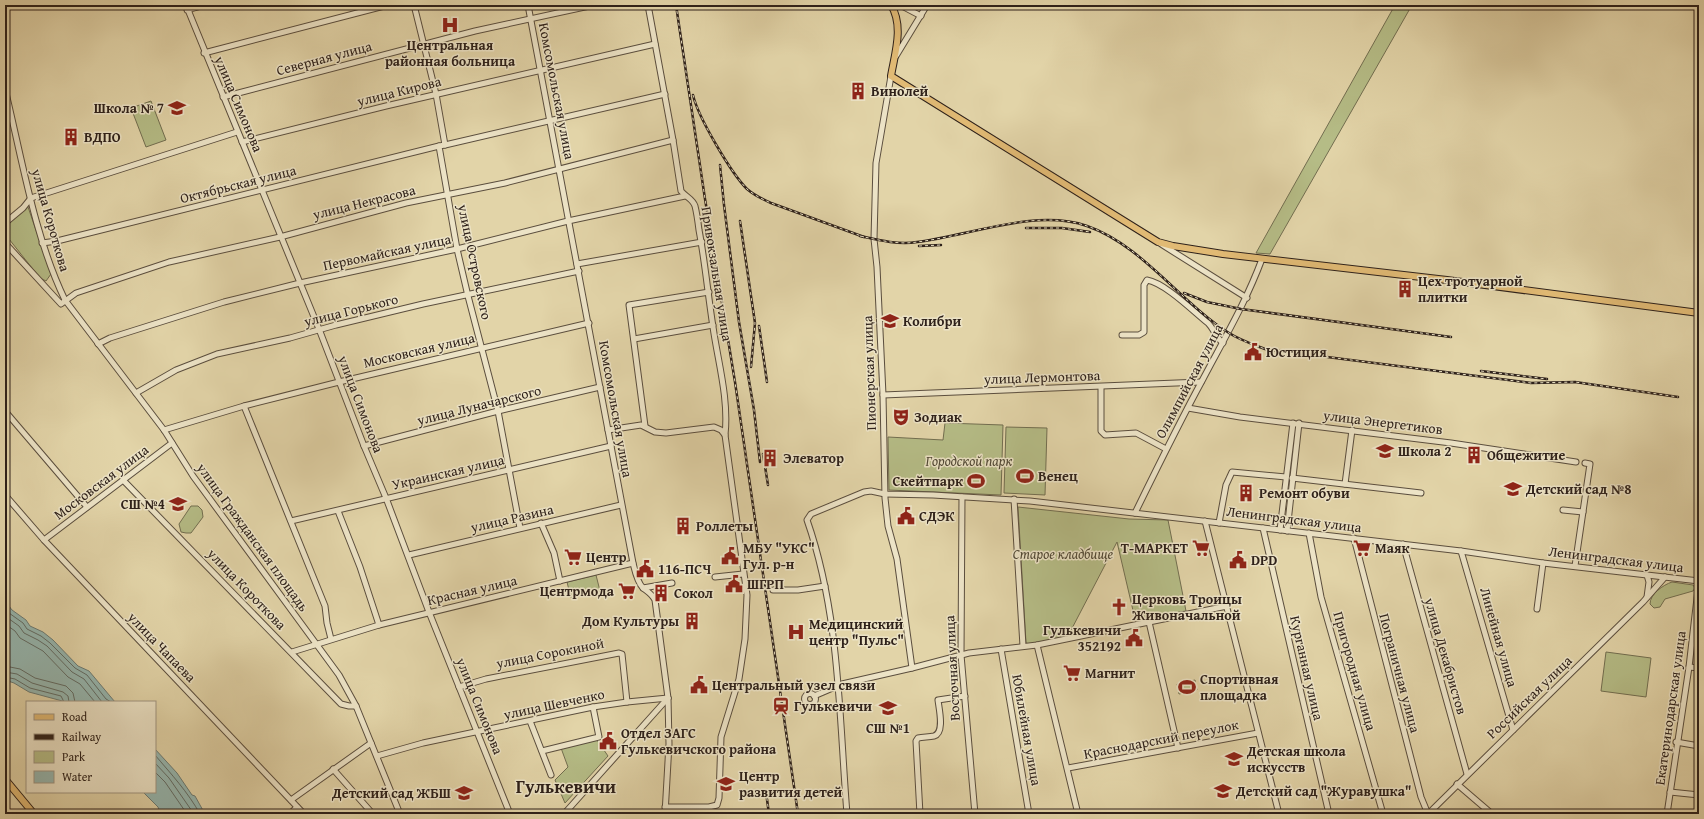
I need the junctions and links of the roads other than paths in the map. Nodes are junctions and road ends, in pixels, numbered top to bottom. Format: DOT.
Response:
graph roads {
  1 [pos="205,5"];
  2 [pos="388,5"];
  3 [pos="414,5"];
  4 [pos="528,5"];
  5 [pos="594,5"];
  6 [pos="648,5"];
  7 [pos="891,5"];
  8 [pos="900,5"];
  9 [pos="927,5"];
  10 [pos="187,7"];
  11 [pos="921,16"];
  12 [pos="531,18"];
  13 [pos="424,44"];
  14 [pos="656,44"];
  15 [pos="204,53"];
  16 [pos="894,58"];
  17 [pos="541,69"];
  18 [pos="891,76"];
  19 [pos="5,89"];
  20 [pos="436,94"];
  21 [pos="665,94"];
  22 [pos="223,97"];
  23 [pos="550,120"];
  24 [pos="237,132"];
  25 [pos="673,140"];
  26 [pos="242,142"];
  27 [pos="442,145"];
  28 [pos="560,170"];
  29 [pos="262,190"];
  30 [pos="449,194"];
  31 [pos="685,196"];
  32 [pos="31,198"];
  33 [pos="568,221"];
  34 [pos="5,223"];
  35 [pos="280,237"];
  36 [pos="702,242"];
  37 [pos="1158,242"];
  38 [pos="5,243"];
  39 [pos="42,243"];
  40 [pos="457,249"];
  41 [pos="1262,259"];
  42 [pos="577,264"];
  43 [pos="579,271"];
  44 [pos="300,283"];
  45 [pos="709,292"];
  46 [pos="468,296"];
  47 [pos="1247,298"];
  48 [pos="65,300"];
  49 [pos="1699,313"];
  50 [pos="589,323"];
  51 [pos="713,326"];
  52 [pos="319,329"];
  53 [pos="1122,335"];
  54 [pos="634,339"];
  55 [pos="1223,343"];
  56 [pos="98,344"];
  57 [pos="482,348"];
  58 [pos="339,382"];
  59 [pos="1201,382"];
  60 [pos="600,387"];
  61 [pos="1101,387"];
  62 [pos="136,393"];
  63 [pos="883,395"];
  64 [pos="244,406"];
  65 [pos="1188,408"];
  66 [pos="5,411"];
  67 [pos="498,411"];
  68 [pos="1296,423"];
  69 [pos="645,426"];
  70 [pos="164,430"];
  71 [pos="608,430"];
  72 [pos="1352,430"];
  73 [pos="725,435"];
  74 [pos="172,443"];
  75 [pos="364,446"];
  76 [pos="610,446"];
  77 [pos="1166,449"];
  78 [pos="1576,462"];
  79 [pos="1587,463"];
  80 [pos="510,469"];
  81 [pos="1286,477"];
  82 [pos="1292,478"];
  83 [pos="123,480"];
  84 [pos="1345,484"];
  85 [pos="1421,493"];
  86 [pos="885,494"];
  87 [pos="5,495"];
  88 [pos="962,497"];
  89 [pos="386,498"];
  90 [pos="1014,499"];
  91 [pos="621,505"];
  92 [pos="87,507"];
  93 [pos="1563,510"];
  94 [pos="338,511"];
  95 [pos="1583,512"];
  96 [pos="1135,513"];
  97 [pos="291,521"];
  98 [pos="1205,521"];
  99 [pos="1219,522"];
  100 [pos="541,524"];
  101 [pos="520,528"];
  102 [pos="1263,528"];
  103 [pos="1280,530"];
  104 [pos="1287,530"];
  105 [pos="1309,533"];
  106 [pos="1354,538"];
  107 [pos="44,540"];
  108 [pos="1403,544"];
  109 [pos="1461,551"];
  110 [pos="409,556"];
  111 [pos="633,563"];
  112 [pos="1543,563"];
  113 [pos="1575,566"];
  114 [pos="744,574"];
  115 [pos="1646,575"];
  116 [pos="715,577"];
  117 [pos="1665,577"];
  118 [pos="560,581"];
  119 [pos="1699,581"];
  120 [pos="672,583"];
  121 [pos="825,586"];
  122 [pos="643,588"];
  123 [pos="773,590"];
  124 [pos="1647,597"];
  125 [pos="1227,606"];
  126 [pos="1537,609"];
  127 [pos="429,612"];
  128 [pos="1149,622"];
  129 [pos="379,625"];
  130 [pos="331,639"];
  131 [pos="317,644"];
  132 [pos="1037,645"];
  133 [pos="1023,646"];
  134 [pos="1001,649"];
  135 [pos="292,652"];
  136 [pos="961,655"];
  137 [pos="1689,667"];
  138 [pos="912,668"];
  139 [pos="1699,668"];
  140 [pos="838,685"];
  141 [pos="459,687"];
  142 [pos="814,696"];
  143 [pos="965,696"];
  144 [pos="668,698"];
  145 [pos="627,702"];
  146 [pos="356,706"];
  147 [pos="593,707"];
  148 [pos="530,721"];
  149 [pos="1513,730"];
  150 [pos="477,732"];
  151 [pos="1258,733"];
  152 [pos="1676,742"];
  153 [pos="371,743"];
  154 [pos="1699,746"];
  155 [pos="1178,748"];
  156 [pos="542,751"];
  157 [pos="377,756"];
  158 [pos="1068,768"];
  159 [pos="333,769"];
  160 [pos="1467,774"];
  161 [pos="552,775"];
  162 [pos="5,779"];
  163 [pos="1457,784"];
  164 [pos="1670,792"];
  165 [pos="1699,795"];
  166 [pos="291,800"];
  167 [pos="297,807"];
  168 [pos="665,807"];
  169 [pos="372,813"];
  170 [pos="567,813"];
  171 [pos="34,814"];
  172 [pos="290,814"];
  173 [pos="304,814"];
  174 [pos="400,814"];
  175 [pos="510,814"];
  176 [pos="665,814"];
  177 [pos="846,814"];
  178 [pos="920,814"];
  179 [pos="975,814"];
  180 [pos="1029,814"];
  181 [pos="1078,814"];
  182 [pos="1279,814"];
  183 [pos="1329,814"];
  184 [pos="1383,814"];
  185 [pos="1428,814"];
  186 [pos="1492,814"];
  187 [pos="1667,814"];
  1 -- 10 [label="street"];
  2 -- 15 [label="street"];
  3 -- 13 [label="street, улица Островского"];
  4 -- 12 [label="street, Комсомольская улица"];
  5 -- 12 [label="street, Северная улица"];
  6 -- 14 [label="street, Привокзальная улица"];
  7 -- 16 [label="main road"];
  8 -- 11 [label="street"];
  9 -- 11 [label="street"];
  10 -- 15 [label="street, улица Симонова"];
  11 -- 16 [label="street"];
  12 -- 13 [label="street, Северная улица"];
  12 -- 17 [label="street, Комсомольская улица"];
  13 -- 20 [label="street, улица Островского"];
  13 -- 22 [label="street, Северная улица"];
  14 -- 17 [label="street, улица Кирова"];
  14 -- 21 [label="street, Привокзальная улица"];
  15 -- 22 [label="street, улица Симонова"];
  16 -- 18 [label="main road"];
  17 -- 20 [label="street, улица Кирова"];
  17 -- 23 [label="street, Комсомольская улица"];
  18 -- 37 [label="main road"];
  18 -- 63 [label="street, Пионерская улица"];
  19 -- 32 [label="street, улица Короткова"];
  20 -- 26 [label="street, улица Кирова"];
  20 -- 27 [label="street, улица Островского"];
  21 -- 23 [label="street, Октябрьская улица"];
  21 -- 25 [label="street, Привокзальная улица"];
  22 -- 24 [label="street, улица Симонова"];
  23 -- 27 [label="street, Октябрьская улица"];
  23 -- 28 [label="street, Комсомольская улица"];
  24 -- 26 [label="street, улица Симонова"];
  24 -- 32 [label="street"];
  25 -- 28 [label="street, улица Некрасова"];
  25 -- 31 [label="street, Привокзальная улица"];
  26 -- 29 [label="street, улица Симонова"];
  27 -- 29 [label="street, Октябрьская улица"];
  27 -- 30 [label="street, улица Островского"];
  28 -- 30 [label="street, улица Некрасова"];
  28 -- 33 [label="street, Комсомольская улица"];
  29 -- 35 [label="street, улица Симонова"];
  29 -- 39 [label="street, Октябрьская улица"];
  30 -- 35 [label="street, улица Некрасова"];
  30 -- 40 [label="street, улица Островского"];
  31 -- 33 [label="street, Первомайская улица"];
  31 -- 36 [label="street, Привокзальная улица"];
  32 -- 34 [label="street"];
  32 -- 39 [label="street, улица Короткова"];
  33 -- 40 [label="street, Первомайская улица"];
  33 -- 42 [label="street, Комсомольская улица"];
  35 -- 44 [label="street, улица Симонова"];
  35 -- 48 [label="street, улица Некрасова"];
  36 -- 42 [label="street"];
  36 -- 45 [label="street, Привокзальная улица"];
  37 -- 41 [label="main road"];
  37 -- 47 [label="street"];
  38 -- 48 [label="street"];
  39 -- 48 [label="street, улица Короткова"];
  40 -- 44 [label="street, Первомайская улица"];
  40 -- 46 [label="street, улица Островского"];
  41 -- 47 [label="street, Олимпийская улица"];
  41 -- 49 [label="main road"];
  42 -- 43 [label="street, Комсомольская улица"];
  43 -- 46 [label="street, улица Горького"];
  43 -- 50 [label="street, Комсомольская улица"];
  44 -- 52 [label="street, улица Симонова"];
  44 -- 56 [label="street, Первомайская улица"];
  45 -- 51 [label="street, Привокзальная улица"];
  45 -- 54 [label="street"];
  46 -- 52 [label="street, улица Горького"];
  46 -- 57 [label="street, улица Островского"];
  47 -- 55 [label="street, Олимпийская улица"];
  48 -- 56 [label="street, улица Короткова"];
  50 -- 57 [label="street, Московская улица"];
  50 -- 60 [label="street, Комсомольская улица"];
  51 -- 54 [label="street"];
  51 -- 73 [label="street, Привокзальная улица"];
  52 -- 58 [label="street, улица Симонова"];
  52 -- 62 [label="street, улица Горького"];
  53 -- 55 [label="street"];
  54 -- 69 [label="street"];
  55 -- 59 [label="street, Олимпийская улица"];
  56 -- 62 [label="street, улица Короткова"];
  57 -- 58 [label="street, Московская улица"];
  57 -- 67 [label="street, улица Островского"];
  58 -- 64 [label="street, Московская улица"];
  58 -- 75 [label="street, улица Симонова"];
  59 -- 61 [label="street, улица Лермонтова"];
  59 -- 65 [label="street, Олимпийская улица"];
  60 -- 67 [label="street, улица Луначарского"];
  60 -- 71 [label="street, Комсомольская улица"];
  61 -- 63 [label="street, улица Лермонтова"];
  61 -- 77 [label="street"];
  62 -- 70 [label="street, улица Короткова"];
  63 -- 86 [label="street, Пионерская улица"];
  64 -- 70 [label="street, Московская улица"];
  64 -- 97 [label="street"];
  65 -- 68 [label="street, улица Энергетиков"];
  65 -- 77 [label="street, Олимпийская улица"];
  66 -- 92 [label="street"];
  67 -- 75 [label="street, улица Луначарского"];
  67 -- 80 [label="street, улица Островского"];
  68 -- 72 [label="street, улица Энергетиков"];
  68 -- 81 [label="street"];
  68 -- 82 [label="street"];
  69 -- 71 [label="street"];
  69 -- 73 [label="street"];
  70 -- 74 [label="street, улица Короткова"];
  71 -- 76 [label="street, Комсомольская улица"];
  72 -- 78 [label="street, улица Энергетиков"];
  72 -- 84 [label="street"];
  73 -- 114 [label="street, Привокзальная улица"];
  74 -- 83 [label="street, Московская улица"];
  74 -- 131 [label="street, улица Гражданская площадь"];
  75 -- 89 [label="street, улица Симонова"];
  76 -- 80 [label="street, Украинская улица"];
  76 -- 91 [label="street, Комсомольская улица"];
  77 -- 96 [label="street, Олимпийская улица"];
  79 -- 95 [label="street"];
  80 -- 89 [label="street, Украинская улица"];
  80 -- 101 [label="street, улица Островского"];
  81 -- 99 [label="street"];
  81 -- 103 [label="street"];
  82 -- 84 [label="street"];
  82 -- 104 [label="street"];
  83 -- 92 [label="street, Московская улица"];
  83 -- 135 [label="street, улица Короткова"];
  84 -- 85 [label="street"];
  86 -- 88 [label="street, Ленинградская улица"];
  86 -- 121 [label="street, Ленинградская улица"];
  86 -- 138 [label="street, Пионерская улица"];
  87 -- 107 [label="street, улица Чапаева"];
  88 -- 90 [label="street, Ленинградская улица"];
  88 -- 136 [label="street, Восточная улица"];
  89 -- 94 [label="street, Украинская улица"];
  89 -- 110 [label="street, улица Симонова"];
  90 -- 96 [label="street, Ленинградская улица"];
  90 -- 133 [label="street"];
  91 -- 100 [label="street, улица Разина"];
  91 -- 111 [label="street, Комсомольская улица"];
  92 -- 107 [label="street, Московская улица"];
  93 -- 95 [label="street"];
  94 -- 97 [label="street, Украинская улица"];
  94 -- 129 [label="street"];
  95 -- 113 [label="street"];
  96 -- 98 [label="street, Ленинградская улица"];
  97 -- 130 [label="street"];
  98 -- 99 [label="street, Ленинградская улица"];
  98 -- 125 [label="street"];
  99 -- 102 [label="street, Ленинградская улица"];
  100 -- 101 [label="street, улица Разина"];
  100 -- 118 [label="street"];
  101 -- 110 [label="street, улица Разина"];
  102 -- 103 [label="street, Ленинградская улица"];
  102 -- 183 [label="street, Курганная улица"];
  103 -- 104 [label="street, Ленинградская улица"];
  104 -- 105 [label="street, Ленинградская улица"];
  105 -- 106 [label="street, Ленинградская улица"];
  105 -- 184 [label="street, Пригородная улица"];
  106 -- 108 [label="street, Ленинградская улица"];
  106 -- 185 [label="street, Пограничная улица"];
  107 -- 166 [label="street, улица Чапаева"];
  108 -- 109 [label="street, Ленинградская улица"];
  108 -- 160 [label="street, улица Декабристов"];
  109 -- 112 [label="street, Ленинградская улица"];
  109 -- 149 [label="street, Линейная улица"];
  110 -- 127 [label="street, улица Симонова"];
  111 -- 118 [label="street, Красная улица"];
  111 -- 122 [label="street, Комсомольская улица"];
  112 -- 113 [label="street, Ленинградская улица"];
  112 -- 126 [label="street"];
  113 -- 115 [label="street, Ленинградская улица"];
  114 -- 116 [label="street"];
  114 -- 168 [label="street, Привокзальная улица"];
  115 -- 117 [label="street, Ленинградская улица"];
  115 -- 124 [label="street"];
  117 -- 119 [label="street, Ленинградская улица"];
  117 -- 124 [label="street, Российская улица"];
  118 -- 127 [label="street, Красная улица"];
  119 -- 137 [label="street, Екатеринодарская улица"];
  120 -- 122 [label="street"];
  121 -- 123 [label="street"];
  121 -- 140 [label="street"];
  122 -- 144 [label="street, Комсомольская улица"];
  124 -- 149 [label="street, Российская улица"];
  125 -- 128 [label="street"];
  125 -- 151 [label="street"];
  127 -- 129 [label="street, Красная улица"];
  127 -- 141 [label="street, улица Симонова"];
  128 -- 132 [label="street"];
  128 -- 155 [label="street"];
  129 -- 130 [label="street, Красная улица"];
  130 -- 131 [label="street, Красная улица"];
  131 -- 135 [label="street, Красная улица"];
  131 -- 146 [label="street"];
  132 -- 133 [label="street"];
  132 -- 158 [label="street"];
  133 -- 134 [label="street"];
  134 -- 136 [label="street"];
  134 -- 180 [label="street, Юбилейная улица"];
  135 -- 146 [label="street, улица Короткова"];
  136 -- 138 [label="street"];
  136 -- 143 [label="street, Восточная улица"];
  137 -- 139 [label="street"];
  137 -- 152 [label="street, Екатеринодарская улица"];
  138 -- 140 [label="street"];
  140 -- 142 [label="street"];
  140 -- 177 [label="street"];
  141 -- 145 [label="street, улица Сорокиной"];
  141 -- 150 [label="street, улица Симонова"];
  143 -- 178 [label="street"];
  143 -- 179 [label="street, Восточная улица"];
  144 -- 145 [label="street, улица Шевченко"];
  144 -- 168 [label="street, Комсомольская улица"];
  144 -- 170 [label="street"];
  145 -- 147 [label="street, улица Шевченко"];
  146 -- 153 [label="street"];
  147 -- 148 [label="street, улица Шевченко"];
  147 -- 156 [label="street"];
  148 -- 150 [label="street, улица Шевченко"];
  148 -- 156 [label="street"];
  149 -- 160 [label="street, Российская улица"];
  150 -- 157 [label="street, улица Шевченко"];
  150 -- 175 [label="street, улица Симонова"];
  151 -- 155 [label="street, Краснодарский переулок"];
  151 -- 182 [label="street"];
  152 -- 154 [label="street"];
  152 -- 164 [label="street, Екатеринодарская улица"];
  153 -- 157 [label="street"];
  153 -- 159 [label="street"];
  155 -- 158 [label="street, Краснодарский переулок"];
  156 -- 161 [label="street"];
  157 -- 174 [label="street"];
  158 -- 181 [label="street"];
  159 -- 166 [label="street"];
  159 -- 169 [label="street"];
  160 -- 163 [label="street, Российская улица"];
  162 -- 171 [label="main road"];
  163 -- 185 [label="street, Российская улица"];
  163 -- 186 [label="street"];
  164 -- 165 [label="street"];
  164 -- 187 [label="street, Екатеринодарская улица"];
  166 -- 167 [label="street, улица Чапаева"];
  167 -- 172 [label="street"];
  167 -- 173 [label="street, улица Чапаева"];
  168 -- 176 [label="street, Комсомольская улица"];
}
